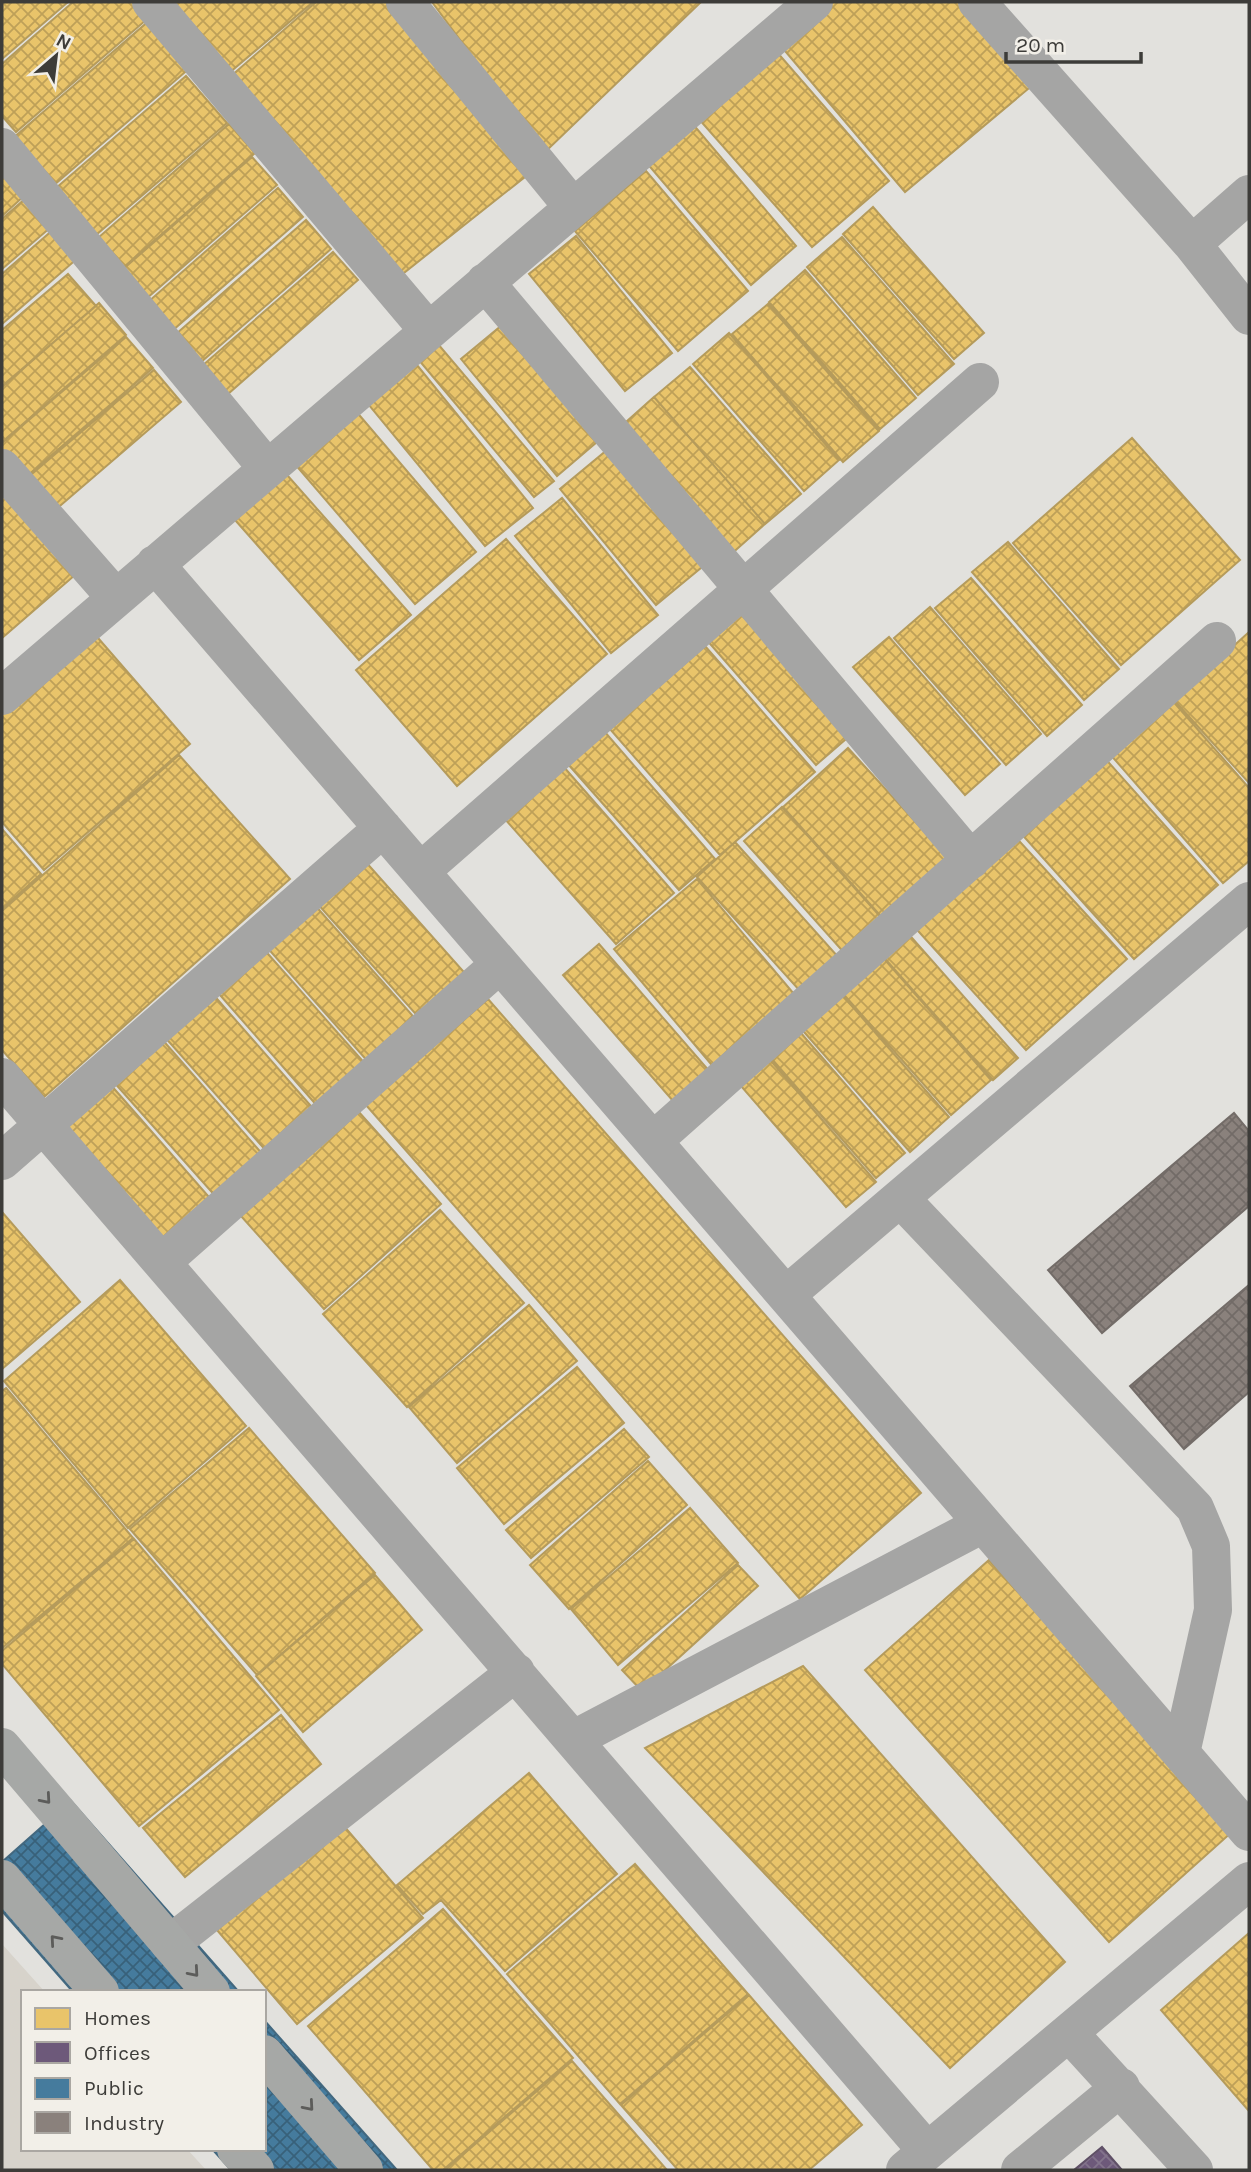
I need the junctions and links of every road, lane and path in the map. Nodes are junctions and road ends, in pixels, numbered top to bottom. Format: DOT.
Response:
graph roads {
  1 [pos="152,2"];
  2 [pos="405,2"];
  3 [pos="814,2"];
  4 [pos="977,2"];
  5 [pos="2,147"];
  6 [pos="1249,194"];
  7 [pos="572,206"];
  8 [pos="1192,244"];
  9 [pos="485,282"];
  10 [pos="1249,316"];
  11 [pos="428,330"];
  12 [pos="980,382"];
  13 [pos="2,468"];
  14 [pos="267,468"];
  15 [pos="155,565"];
  16 [pos="742,590"];
  17 [pos="116,598"];
  18 [pos="1217,641"];
  19 [pos="2,696"];
  20 [pos="383,828"];
  21 [pos="971,860"];
  22 [pos="421,871"];
  23 [pos="1249,901"];
  24 [pos="500,964"];
  25 [pos="2,1077"];
  26 [pos="44,1126"];
  27 [pos="653,1142"];
  28 [pos="2,1161"];
  29 [pos="900,1198"];
  30 [pos="162,1262"];
  31 [pos="786,1295"];
  32 [pos="983,1524"];
  33 [pos="516,1672"];
  34 [pos="574,1739"];
  35 [pos="2,1747"];
  36 [pos="1181,1753"];
  37 [pos="1249,1832"];
  38 [pos="2,1879"];
  39 [pos="1249,1881"];
  40 [pos="170,1944"];
  41 [pos="98,1990"];
  42 [pos="209,1990"];
  43 [pos="1069,2033"];
  44 [pos="266,2056"];
  45 [pos="1121,2088"];
  46 [pos="238,2151"];
  47 [pos="916,2161"];
  48 [pos="255,2170"];
  49 [pos="364,2170"];
  50 [pos="1020,2170"];
  51 [pos="1194,2170"];
  1 -- 11 [label="street"];
  2 -- 7 [label="street"];
  3 -- 7 [label="street"];
  4 -- 8 [label="street"];
  5 -- 14 [label="street"];
  6 -- 8 [label="street"];
  7 -- 9 [label="street"];
  8 -- 10 [label="street"];
  9 -- 11 [label="street"];
  9 -- 16 [label="street"];
  11 -- 14 [label="street"];
  12 -- 16 [label="street"];
  13 -- 17 [label="street"];
  14 -- 15 [label="street"];
  15 -- 17 [label="street"];
  15 -- 20 [label="street"];
  16 -- 21 [label="street"];
  16 -- 22 [label="street"];
  17 -- 19 [label="street"];
  18 -- 21 [label="street"];
  20 -- 22 [label="street"];
  20 -- 26 [label="street"];
  21 -- 27 [label="street"];
  22 -- 24 [label="street"];
  23 -- 29 [label="street"];
  24 -- 27 [label="street"];
  24 -- 30 [label="street"];
  25 -- 26 [label="street"];
  26 -- 28 [label="street"];
  26 -- 30 [label="street"];
  27 -- 31 [label="street"];
  29 -- 31 [label="street"];
  29 -- 36 [label="street"];
  30 -- 33 [label="street"];
  31 -- 32 [label="street"];
  32 -- 34 [label="street"];
  32 -- 36 [label="street"];
  33 -- 34 [label="street"];
  33 -- 40 [label="street"];
  34 -- 47 [label="street"];
  35 -- 40 [label="main road, one-way"];
  36 -- 37 [label="street"];
  41 -- 38 [label="main road, one-way"];
  39 -- 43 [label="street"];
  40 -- 42 [label="main road, one-way"];
  43 -- 45 [label="street"];
  43 -- 47 [label="street"];
  44 -- 49 [label="main road, one-way"];
  45 -- 50 [label="street"];
  45 -- 51 [label="street"];
  46 -- 48 [label="main road"];
}
